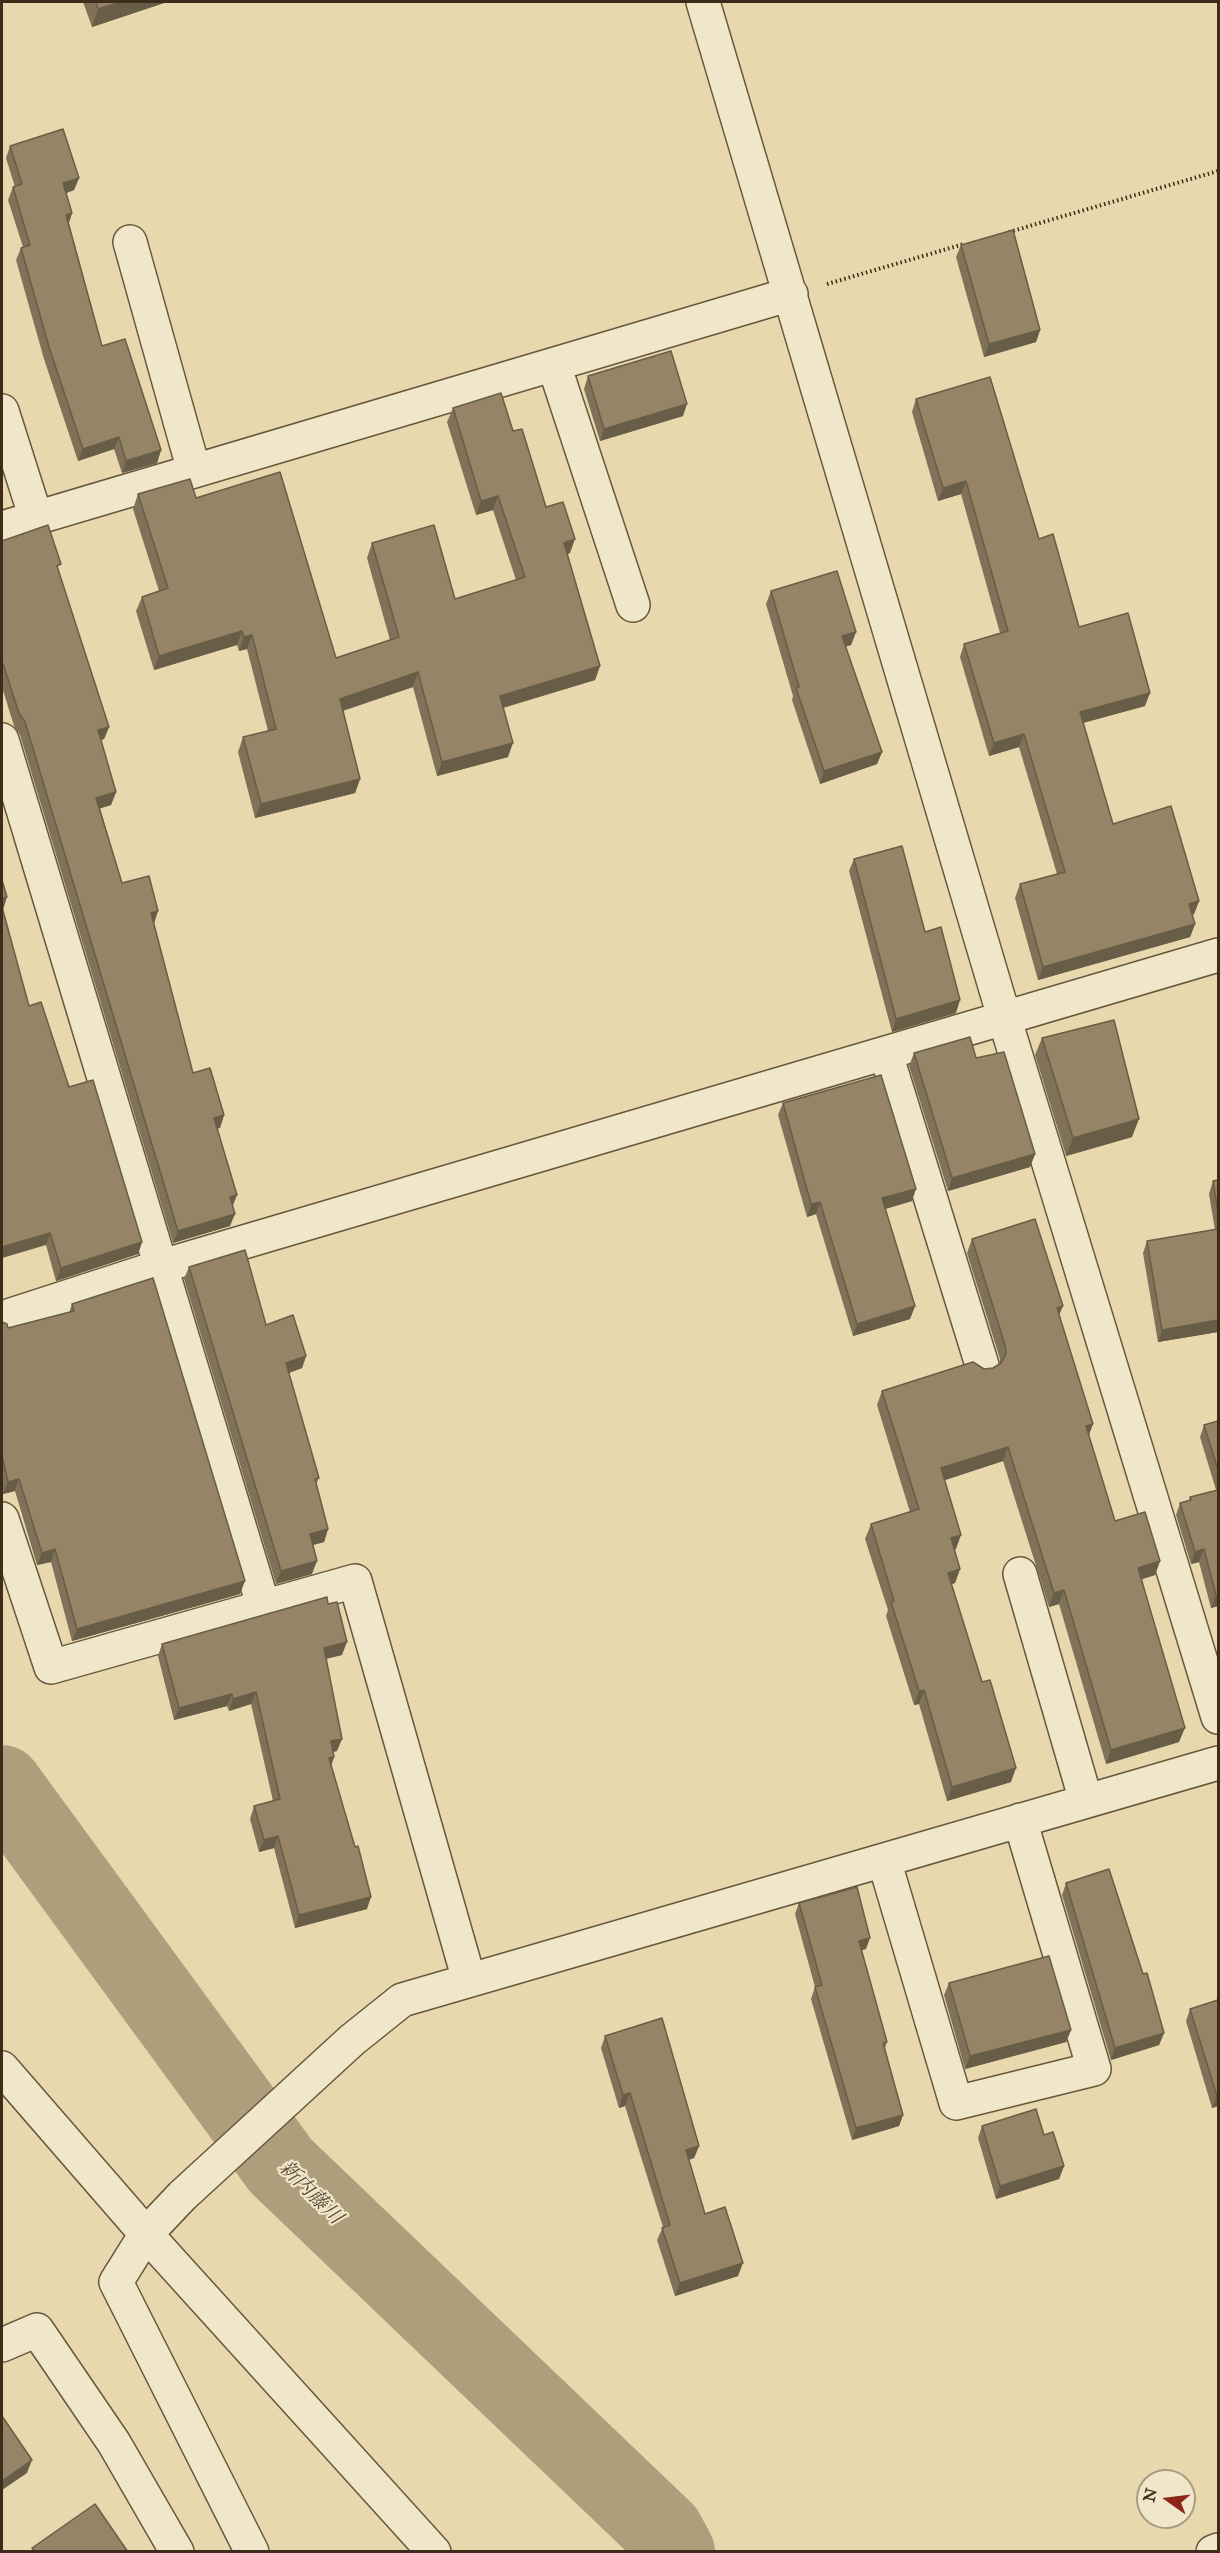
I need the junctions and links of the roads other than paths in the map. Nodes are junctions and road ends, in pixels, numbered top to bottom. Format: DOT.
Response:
graph roads {
  1 [pos="703,2"];
  2 [pos="130,242"];
  3 [pos="791,294"];
  4 [pos="554,364"];
  5 [pos="2,411"];
  6 [pos="194,471"];
  7 [pos="36,518"];
  8 [pos="2,528"];
  9 [pos="633,605"];
  10 [pos="2,740"];
  11 [pos="1218,955"];
  12 [pos="1005,1020"];
  13 [pos="886,1054"];
  14 [pos="159,1266"];
  15 [pos="2,1318"];
  16 [pos="982,1365"];
  17 [pos="2,1519"];
  18 [pos="1020,1574"];
  19 [pos="264,1608"];
  20 [pos="1218,1717"];
  21 [pos="1218,1763"];
  22 [pos="1086,1801"];
  23 [pos="1020,1820"];
  24 [pos="885,1860"];
  25 [pos="469,1980"];
  26 [pos="2,2068"];
  27 [pos="146,2234"];
  28 [pos="2,2345"];
  29 [pos="1218,2550"];
  30 [pos="177,2552"];
  31 [pos="252,2552"];
  32 [pos="434,2552"];
  33 [pos="1213,2552"];
  1 -- 3 [label="street"];
  2 -- 6 [label="street"];
  3 -- 4 [label="street"];
  3 -- 12 [label="street"];
  4 -- 6 [label="street"];
  4 -- 9 [label="street"];
  5 -- 7 [label="street"];
  6 -- 7 [label="street"];
  7 -- 8 [label="street"];
  10 -- 14 [label="street"];
  11 -- 12 [label="street"];
  12 -- 13 [label="street"];
  12 -- 20 [label="street"];
  13 -- 14 [label="street"];
  13 -- 16 [label="street"];
  14 -- 15 [label="street"];
  14 -- 19 [label="street"];
  17 -- 19 [label="street"];
  18 -- 22 [label="street"];
  19 -- 25 [label="street"];
  21 -- 22 [label="street"];
  22 -- 23 [label="street"];
  23 -- 24 [label="street"];
  23 -- 24 [label="street"];
  24 -- 25 [label="street"];
  25 -- 27 [label="street"];
  26 -- 27 [label="street"];
  27 -- 31 [label="street"];
  27 -- 32 [label="street"];
  28 -- 30 [label="street"];
  29 -- 33 [label="street"];
}
